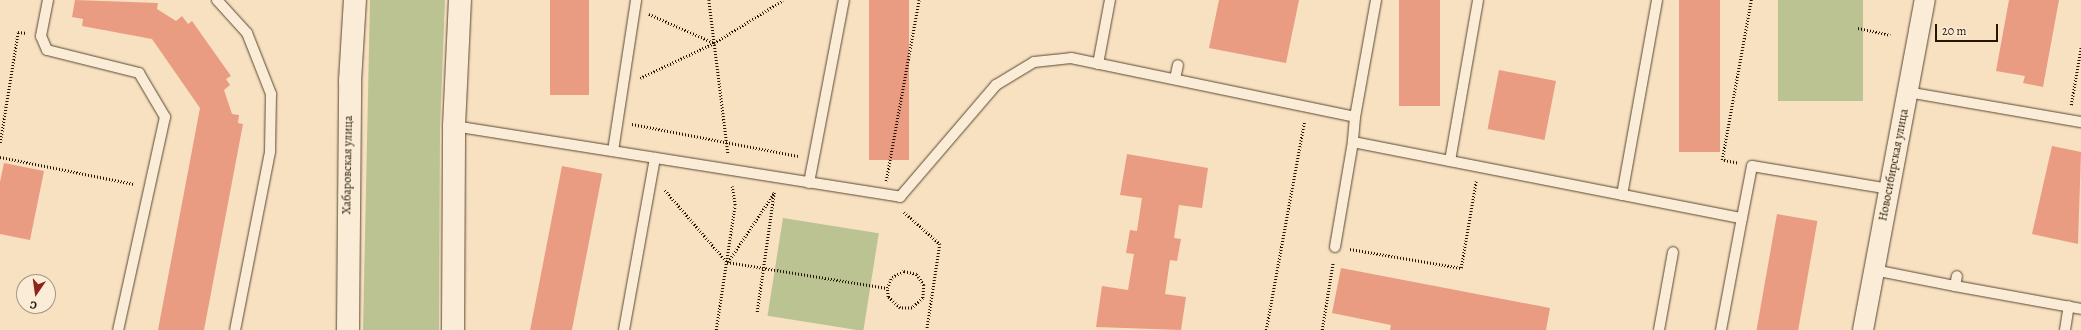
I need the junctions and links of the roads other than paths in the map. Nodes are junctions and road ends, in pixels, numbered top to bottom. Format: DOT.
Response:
graph roads {
  1 [pos="48,0"];
  2 [pos="217,0"];
  3 [pos="355,0"];
  4 [pos="460,0"];
  5 [pos="844,0"];
  6 [pos="1110,0"];
  7 [pos="1376,0"];
  8 [pos="1478,0"];
  9 [pos="1657,0"];
  10 [pos="1924,0"];
  11 [pos="636,4"];
  12 [pos="1098,64"];
  13 [pos="1178,65"];
  14 [pos="1175,79"];
  15 [pos="1907,92"];
  16 [pos="1356,117"];
  17 [pos="2081,122"];
  18 [pos="454,126"];
  19 [pos="1352,142"];
  20 [pos="613,151"];
  21 [pos="655,158"];
  22 [pos="1450,161"];
  23 [pos="809,182"];
  24 [pos="1889,189"];
  25 [pos="1622,195"];
  26 [pos="1742,218"];
  27 [pos="1335,247"];
  28 [pos="1673,252"];
  29 [pos="1874,270"];
  30 [pos="2069,306"];
  31 [pos="2081,309"];
  32 [pos="118,330"];
  33 [pos="235,330"];
  34 [pos="348,330"];
  35 [pos="453,330"];
  36 [pos="624,330"];
  37 [pos="1659,330"];
  38 [pos="1721,330"];
  39 [pos="1863,330"];
  40 [pos="2065,330"];
  1 -- 32 [label="lane"];
  2 -- 33 [label="lane"];
  3 -- 34 [label="main road, Хабаровская улица"];
  4 -- 18 [label="main road"];
  5 -- 23 [label="lane"];
  6 -- 12 [label="lane"];
  7 -- 16 [label="lane"];
  8 -- 22 [label="lane"];
  9 -- 25 [label="lane"];
  10 -- 15 [label="street, Новосибирская улица"];
  11 -- 20 [label="lane"];
  12 -- 14 [label="lane"];
  12 -- 23 [label="lane"];
  13 -- 14 [label="lane"];
  14 -- 16 [label="lane"];
  15 -- 17 [label="lane"];
  15 -- 24 [label="street, Новосибирская улица"];
  16 -- 19 [label="lane"];
  18 -- 20 [label="lane"];
  18 -- 35 [label="main road"];
  19 -- 22 [label="lane"];
  19 -- 27 [label="lane"];
  20 -- 21 [label="lane"];
  21 -- 23 [label="lane"];
  21 -- 36 [label="lane"];
  22 -- 25 [label="lane"];
  24 -- 26 [label="lane"];
  24 -- 29 [label="street, Новосибирская улица"];
  25 -- 26 [label="lane"];
  26 -- 38 [label="lane"];
  28 -- 37 [label="lane"];
  29 -- 30 [label="lane"];
  29 -- 39 [label="street, Новосибирская улица"];
  30 -- 31 [label="lane"];
  30 -- 40 [label="lane"];
}
